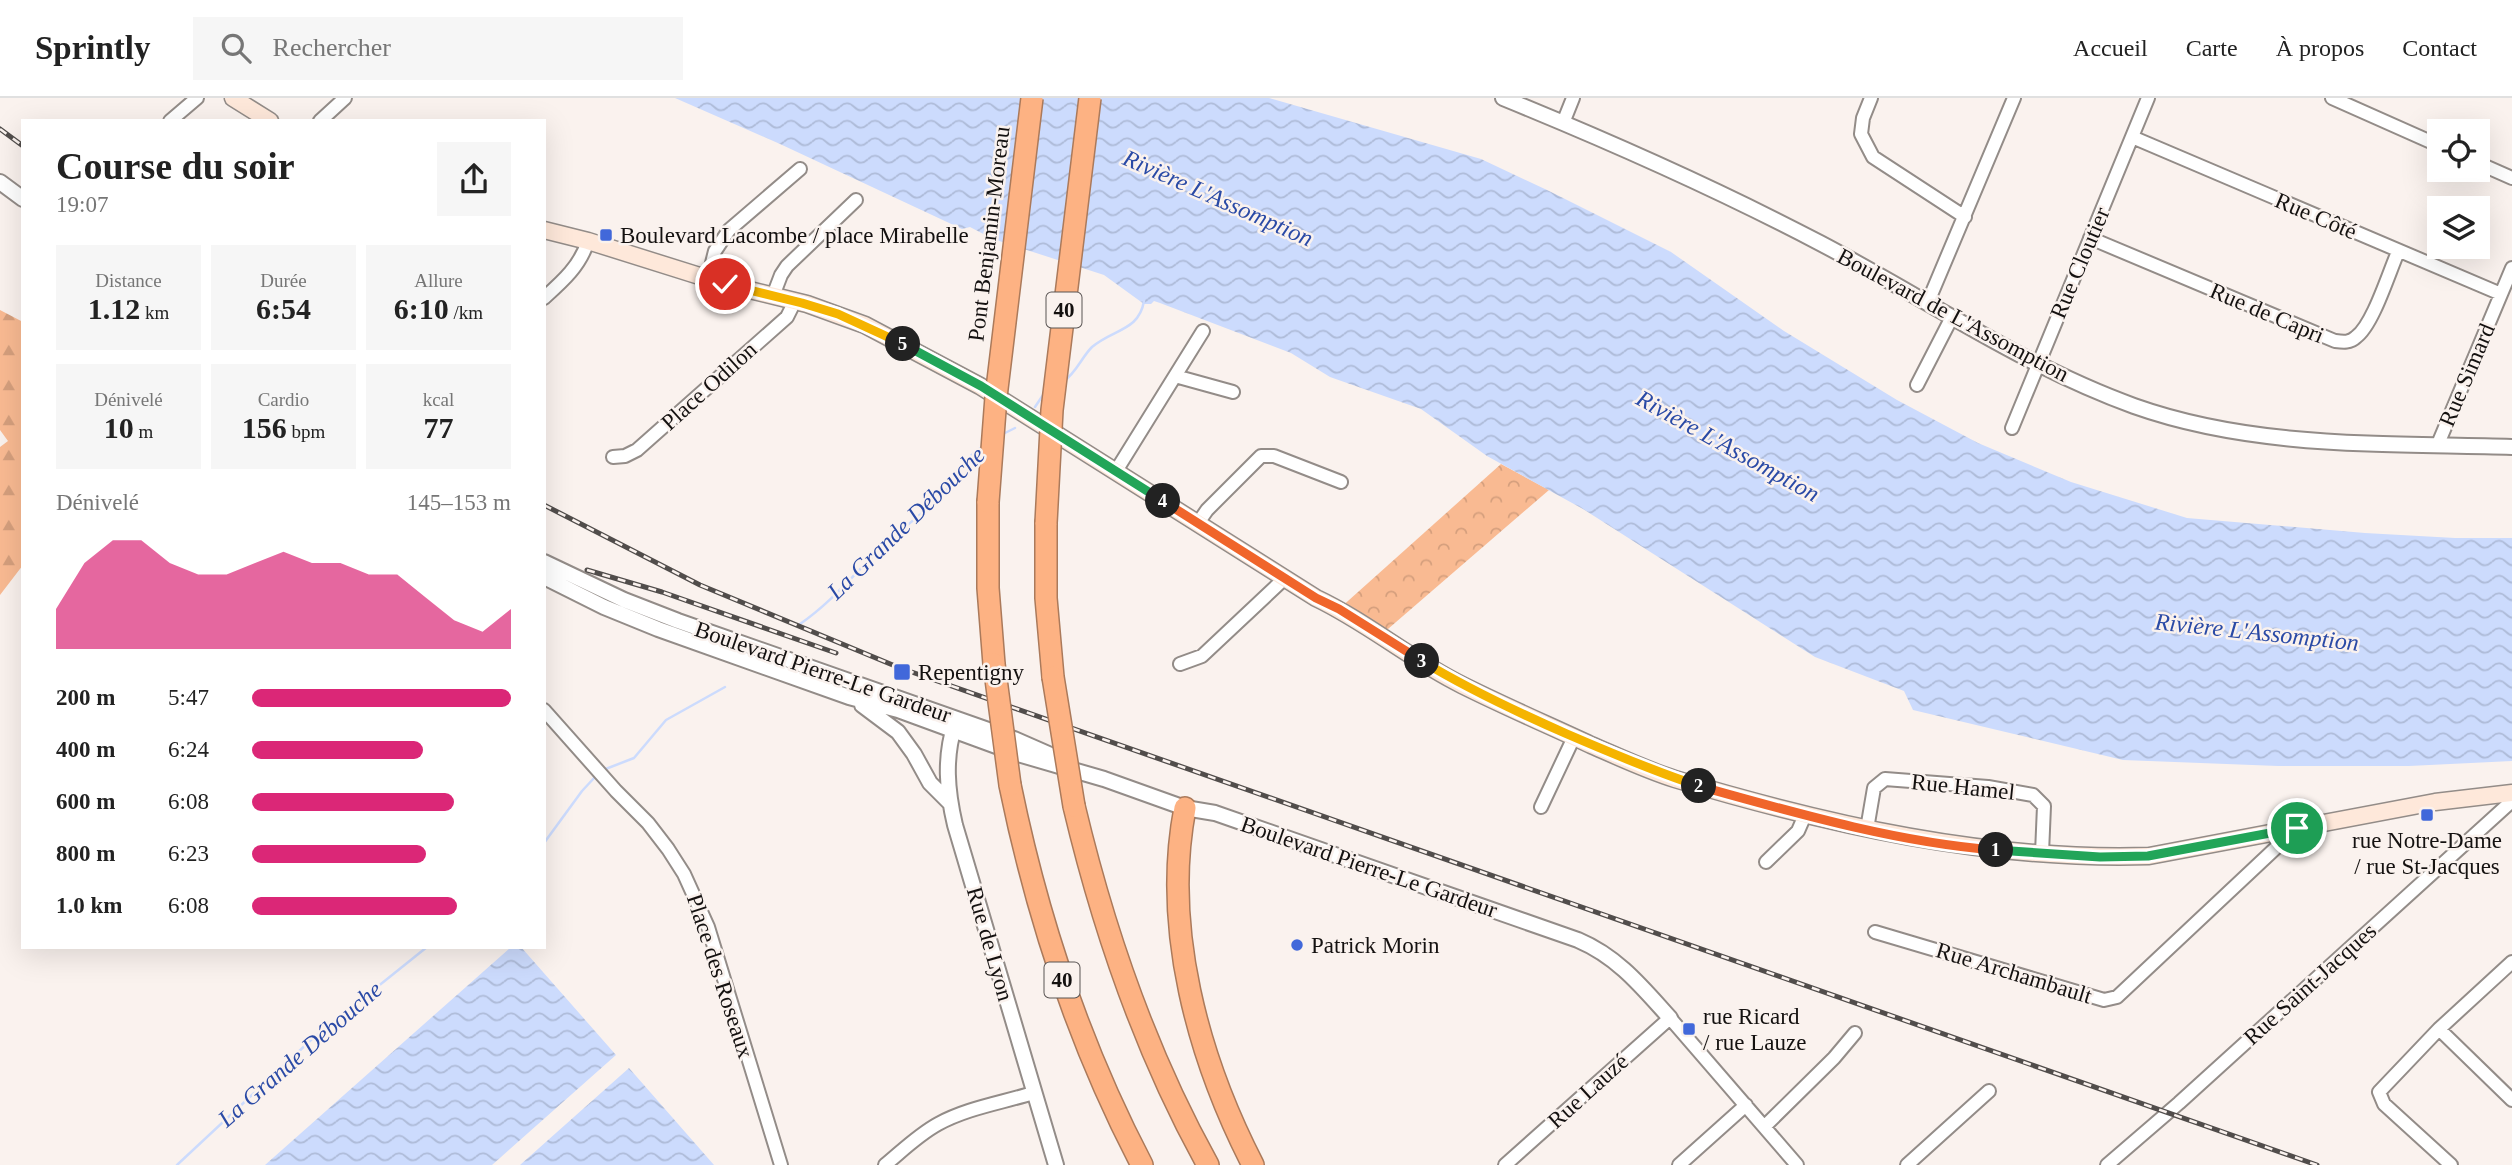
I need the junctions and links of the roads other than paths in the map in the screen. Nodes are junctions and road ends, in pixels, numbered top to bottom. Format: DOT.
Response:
graph roads {
  1 [pos="197,98"];
  2 [pos="233,98"];
  3 [pos="345,98"];
  4 [pos="1032,98"];
  5 [pos="1090,98"];
  6 [pos="1503,98"];
  7 [pos="1573,98"];
  8 [pos="1871,98"];
  9 [pos="2014,98"];
  10 [pos="2148,98"];
  11 [pos="2332,98"];
  12 [pos="172,119"];
  13 [pos="267,119"];
  14 [pos="322,119"];
  15 [pos="1563,123"];
  16 [pos="2132,137"];
  17 [pos="2427,140"];
  18 [pos="2490,168"];
  19 [pos="800,169"];
  20 [pos="2512,178"];
  21 [pos="0,182"];
  22 [pos="21,198"];
  23 [pos="856,200"];
  24 [pos="1965,216"];
  25 [pos="546,230"];
  26 [pos="2090,238"];
  27 [pos="588,241"];
  28 [pos="2398,252"];
  29 [pos="2512,268"];
  30 [pos="708,278"];
  31 [pos="2501,294"];
  32 [pos="546,296"];
  33 [pos="773,296"];
  34 [pos="795,301"];
  35 [pos="1928,302"];
  36 [pos="1952,317"];
  37 [pos="1203,331"];
  38 [pos="2038,365"];
  39 [pos="1175,376"];
  40 [pos="1917,385"];
  41 [pos="1233,392"];
  42 [pos="2012,428"];
  43 [pos="2438,444"];
  44 [pos="2512,447"];
  45 [pos="613,457"];
  46 [pos="1116,471"];
  47 [pos="1342,481"];
  48 [pos="1198,523"];
  49 [pos="546,563"];
  50 [pos="546,578"];
  51 [pos="1285,578"];
  52 [pos="1180,664"];
  53 [pos="849,696"];
  54 [pos="546,712"];
  55 [pos="955,725"];
  56 [pos="1574,737"];
  57 [pos="2512,793"];
  58 [pos="2512,801"];
  59 [pos="950,803"];
  60 [pos="1541,807"];
  61 [pos="1185,808"];
  62 [pos="1805,814"];
  63 [pos="2297,828"];
  64 [pos="1867,829"];
  65 [pos="2042,853"];
  66 [pos="1766,862"];
  67 [pos="1875,932"];
  68 [pos="2510,965"];
  69 [pos="1670,1018"];
  70 [pos="2439,1029"];
  71 [pos="1855,1033"];
  72 [pos="1989,1091"];
  73 [pos="1033,1093"];
  74 [pos="2512,1100"];
  75 [pos="1746,1105"];
  76 [pos="1765,1126"];
  77 [pos="781,1165"];
  78 [pos="885,1165"];
  79 [pos="1056,1165"];
  80 [pos="1142,1165"];
  81 [pos="1208,1165"];
  82 [pos="1253,1165"];
  83 [pos="1505,1165"];
  84 [pos="1679,1165"];
  85 [pos="1797,1165"];
  86 [pos="1907,1165"];
  87 [pos="2107,1165"];
  88 [pos="2451,1165"];
  1 -- 12 [label="street"];
  2 -- 13 [label="main road"];
  3 -- 14 [label="street"];
  4 -- 80 [label="highway, Pont Benjamin-Moreau / 40, bridge"];
  5 -- 81 [label="highway, 40, bridge"];
  6 -- 15 [label="street, Boulevard de L'Assomption"];
  7 -- 15 [label="street"];
  8 -- 24 [label="street"];
  9 -- 24 [label="street"];
  10 -- 16 [label="street, Rue Cloutier"];
  11 -- 17 [label="street"];
  15 -- 35 [label="street, Boulevard de L'Assomption"];
  16 -- 26 [label="street, Rue Cloutier"];
  16 -- 28 [label="street, Rue Côté"];
  18 -- 20 [label="street"];
  19 -- 30 [label="street"];
  21 -- 22 [label="street"];
  23 -- 33 [label="street"];
  24 -- 35 [label="street"];
  25 -- 27 [label="main road"];
  26 -- 28 [label="street, Rue de Capri"];
  26 -- 38 [label="street, Rue Cloutier"];
  27 -- 30 [label="main road"];
  27 -- 32 [label="street"];
  28 -- 31 [label="street, Rue Côté"];
  29 -- 31 [label="street, Rue Simard"];
  30 -- 33 [label="main road"];
  31 -- 43 [label="street, Rue Simard"];
  33 -- 34 [label="main road"];
  34 -- 45 [label="street, Place Odilon"];
  34 -- 46 [label="main road"];
  35 -- 36 [label="street, Boulevard de L'Assomption"];
  36 -- 38 [label="street, Boulevard de L'Assomption"];
  36 -- 40 [label="street"];
  37 -- 39 [label="street"];
  38 -- 42 [label="street, Rue Cloutier"];
  38 -- 43 [label="street, Boulevard de L'Assomption"];
  39 -- 41 [label="street"];
  39 -- 46 [label="street"];
  43 -- 44 [label="street, Boulevard de L'Assomption"];
  46 -- 48 [label="main road"];
  47 -- 48 [label="street"];
  48 -- 51 [label="main road"];
  49 -- 55 [label="street, Boulevard Pierre-Le Gardeur"];
  50 -- 53 [label="street, Boulevard Pierre-Le Gardeur"];
  51 -- 52 [label="street"];
  51 -- 56 [label="main road"];
  53 -- 55 [label="street, Boulevard Pierre-Le Gardeur"];
  53 -- 59 [label="street"];
  54 -- 77 [label="street, Place des Roseaux"];
  55 -- 59 [label="street, Rue de Lyon"];
  55 -- 61 [label="street, Boulevard Pierre-Le Gardeur"];
  56 -- 60 [label="street"];
  56 -- 62 [label="main road"];
  57 -- 63 [label="main road"];
  58 -- 87 [label="street, Rue Saint-Jacques"];
  59 -- 73 [label="street, Rue de Lyon"];
  61 -- 69 [label="street, Boulevard Pierre-Le Gardeur"];
  61 -- 82 [label="highway"];
  62 -- 64 [label="main road"];
  62 -- 66 [label="street"];
  63 -- 65 [label="main road"];
  63 -- 67 [label="street, Rue Archambault"];
  64 -- 65 [label="main road"];
  64 -- 65 [label="street, Rue Hamel"];
  68 -- 70 [label="street"];
  69 -- 75 [label="street"];
  69 -- 83 [label="street, Rue Lauzé"];
  70 -- 74 [label="street"];
  70 -- 88 [label="street"];
  71 -- 76 [label="street"];
  72 -- 86 [label="street"];
  73 -- 78 [label="street"];
  73 -- 79 [label="street, Rue de Lyon"];
  75 -- 76 [label="street"];
  75 -- 84 [label="street"];
  76 -- 85 [label="street"];
}
